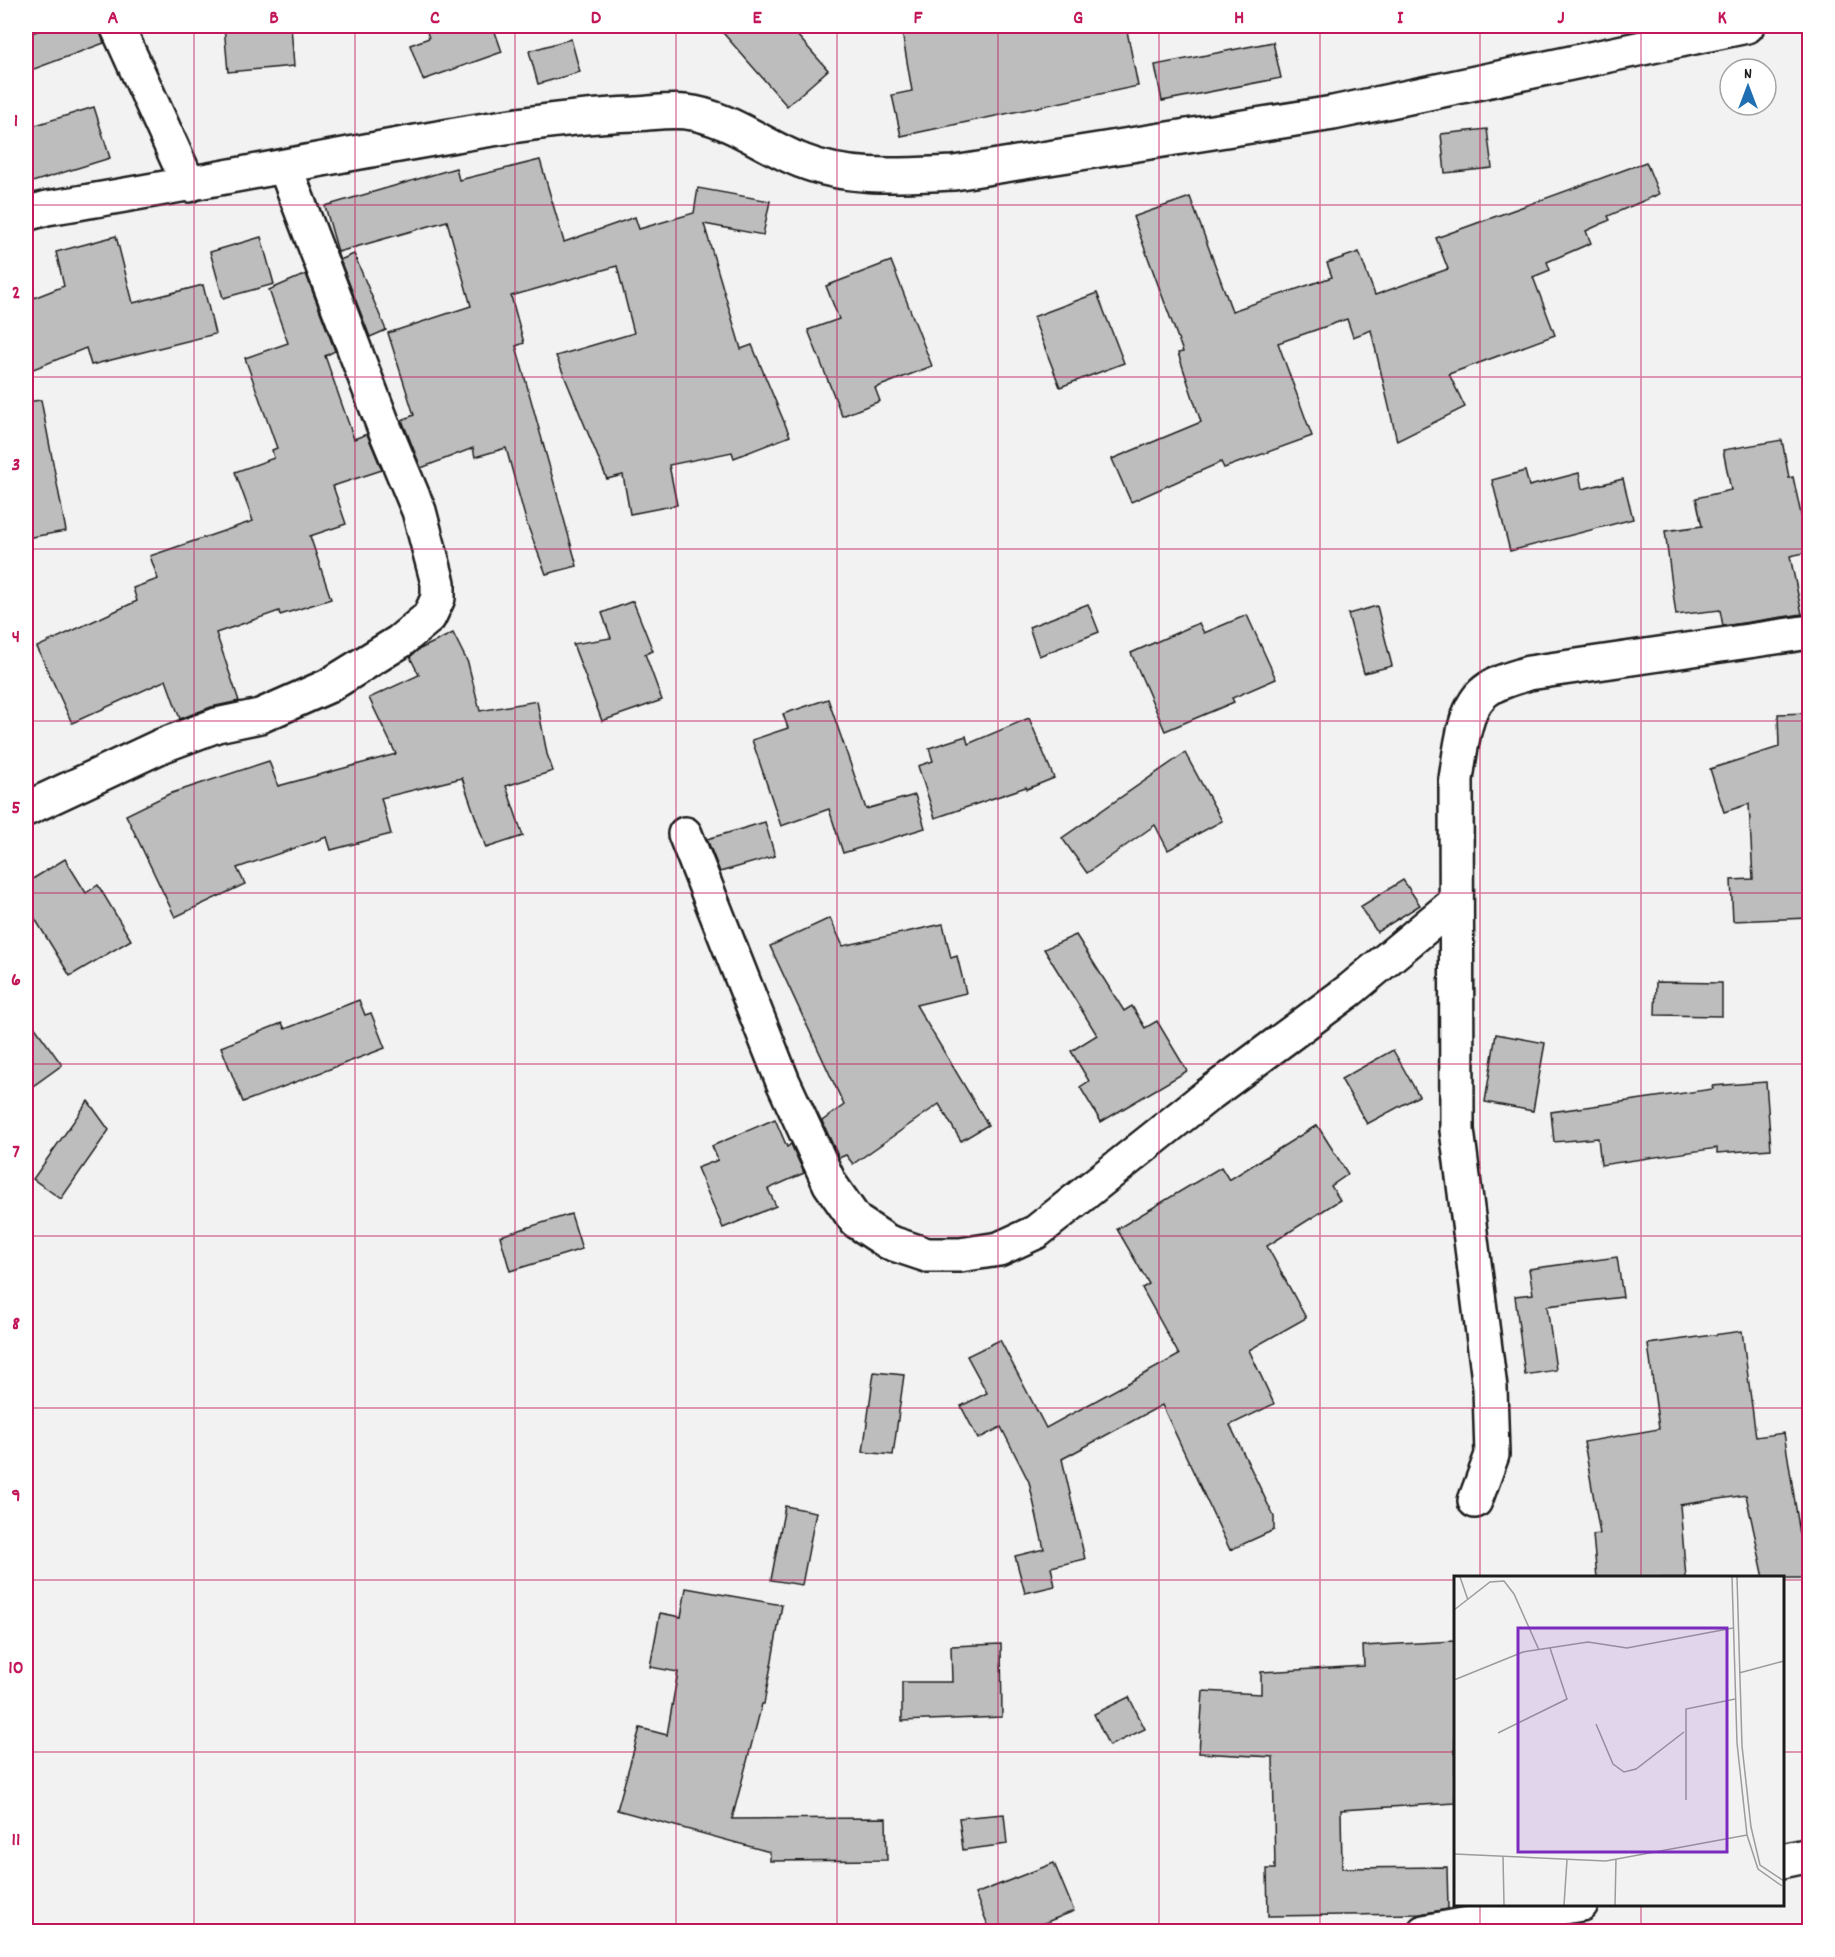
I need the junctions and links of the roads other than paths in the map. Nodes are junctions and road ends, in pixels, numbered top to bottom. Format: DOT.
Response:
graph roads {
  1 [pos="117,26"];
  2 [pos="1747,26"];
  3 [pos="285,167"];
  4 [pos="189,185"];
  5 [pos="26,214"];
  6 [pos="1809,632"];
  7 [pos="26,809"];
  8 [pos="685,834"];
  9 [pos="1456,902"];
  10 [pos="1475,1501"];
  11 [pos="1809,1855"];
  12 [pos="1784,1861"];
  13 [pos="1575,1906"];
  14 [pos="1424,1932"];
  1 -- 4 [label="street"];
  2 -- 3 [label="street"];
  3 -- 4 [label="street"];
  3 -- 7 [label="street"];
  4 -- 5 [label="street"];
  6 -- 9 [label="street"];
  8 -- 9 [label="street"];
  9 -- 10 [label="street"];
  11 -- 12 [label="street"];
  13 -- 14 [label="street"];
}
